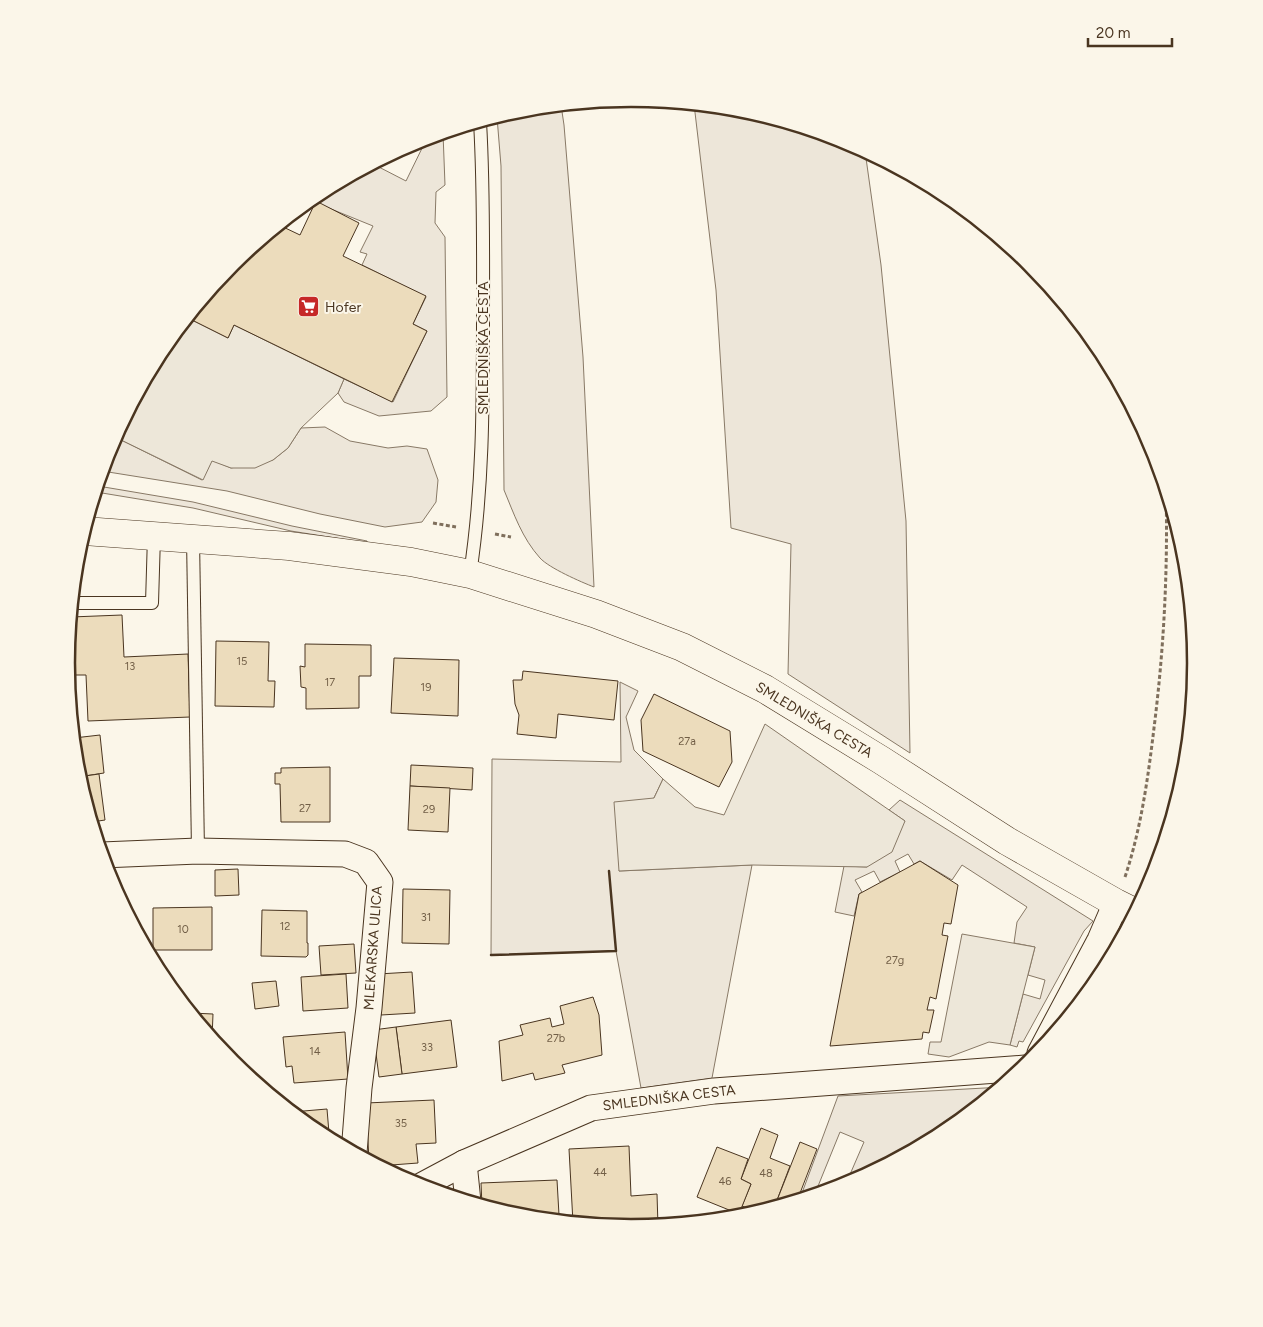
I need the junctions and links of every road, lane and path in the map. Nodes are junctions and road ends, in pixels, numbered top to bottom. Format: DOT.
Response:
graph roads {
  1 [pos="480,128"];
  2 [pos="1166,511"];
  3 [pos="91,532"];
  4 [pos="154,536"];
  5 [pos="193,538"];
  6 [pos="470,574"];
  7 [pos="79,603"];
  8 [pos="198,851"];
  9 [pos="109,855"];
  10 [pos="1126,908"];
  11 [pos="1056,1022"];
  12 [pos="1012,1069"];
  13 [pos="355,1146"];
  14 [pos="464,1163"];
  15 [pos="429,1182"];
  16 [pos="467,1195"];
  1 -- 6 [label="lane, SMLEDNIŠKA CESTA"];
  2 -- 10 [label="path"];
  3 -- 4 [label="street, SMLEDNIŠKA CESTA"];
  4 -- 5 [label="street, SMLEDNIŠKA CESTA"];
  4 -- 7 [label="lane"];
  5 -- 6 [label="street, SMLEDNIŠKA CESTA"];
  5 -- 8 [label="lane"];
  6 -- 10 [label="street, SMLEDNIŠKA CESTA"];
  8 -- 9 [label="street, MLEKARSKA ULICA"];
  8 -- 13 [label="street, MLEKARSKA ULICA"];
  10 -- 11 [label="street"];
  12 -- 14 [label="street, SMLEDNIŠKA CESTA"];
  14 -- 15 [label="street, SMLEDNIŠKA CESTA"];
  14 -- 16 [label="street"];
}
